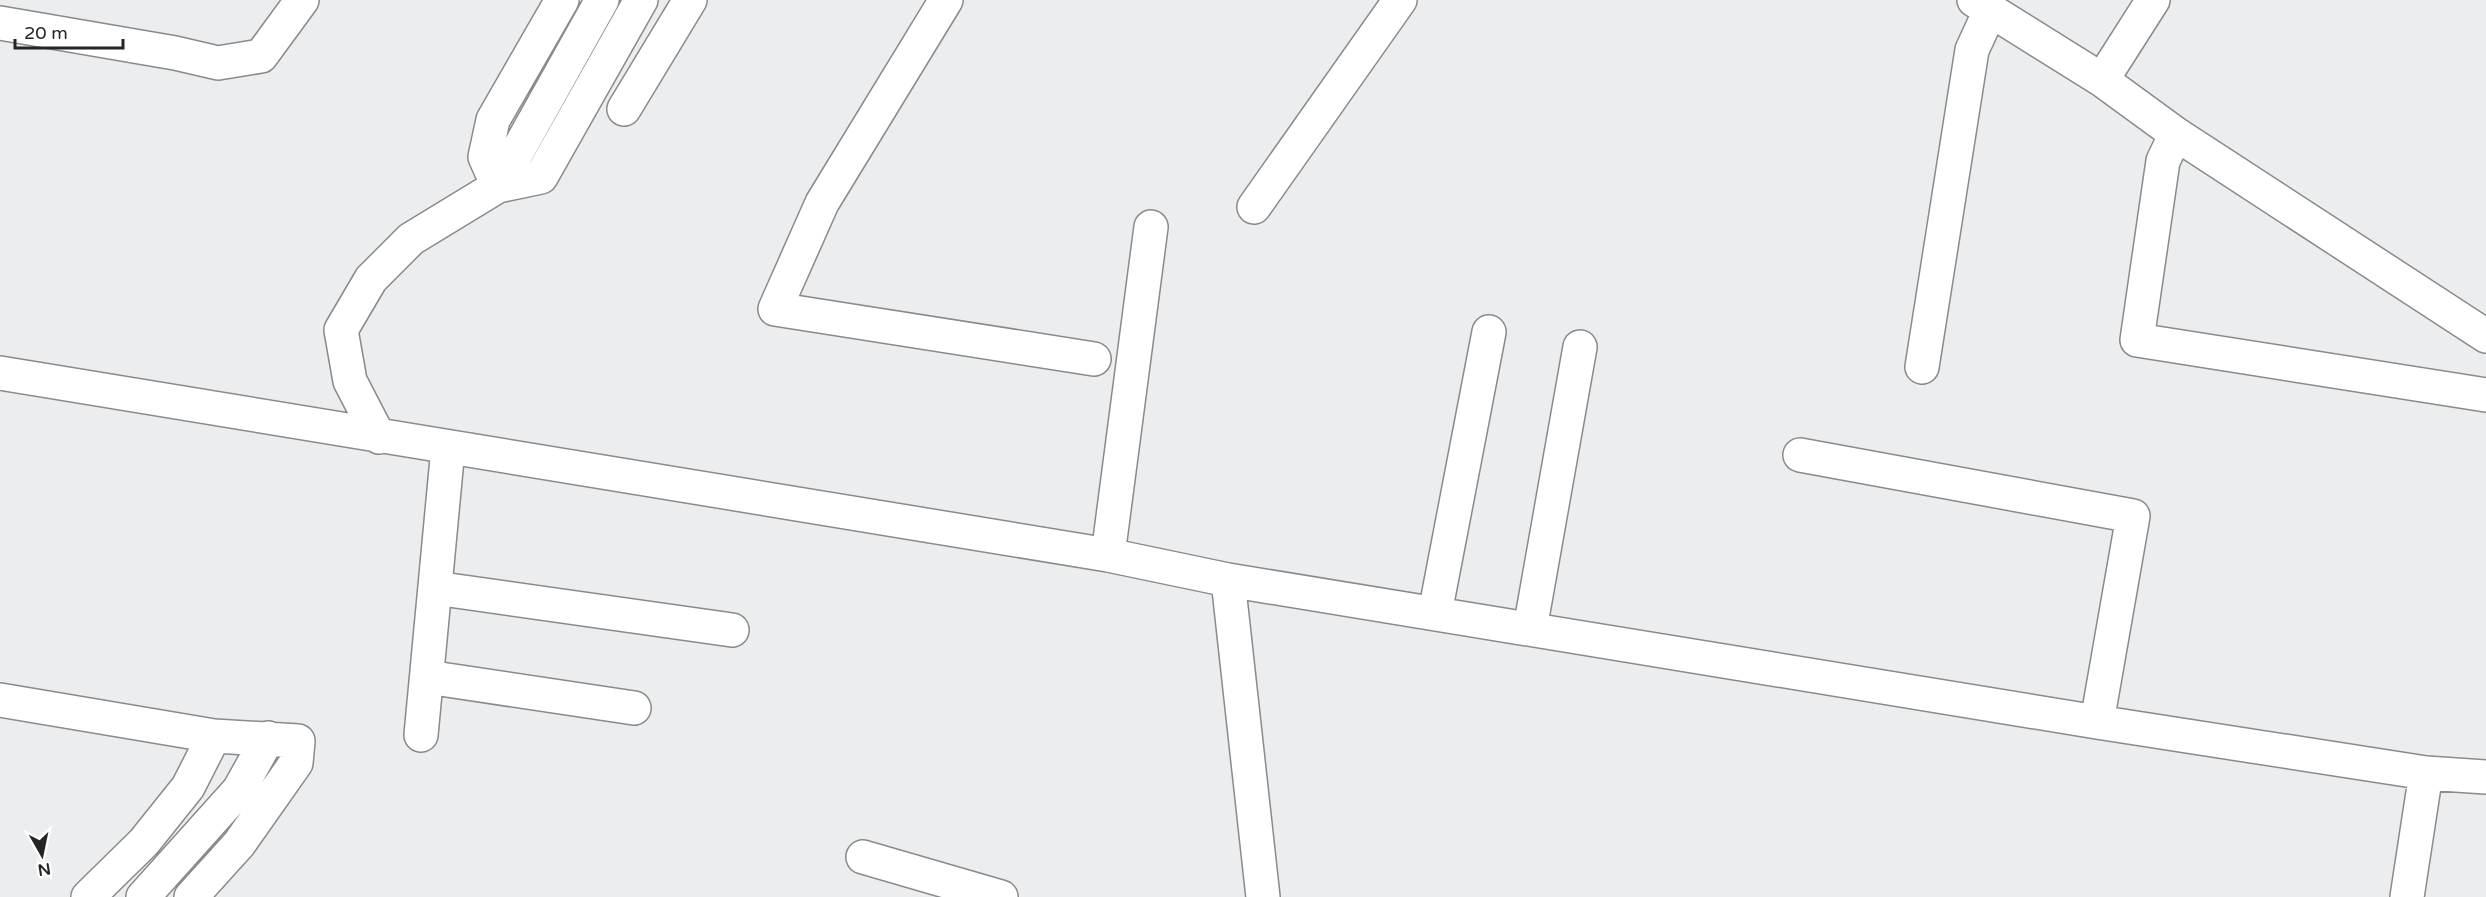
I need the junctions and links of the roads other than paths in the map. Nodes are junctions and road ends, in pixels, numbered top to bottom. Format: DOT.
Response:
graph roads {
  1 [pos="302,0"];
  2 [pos="561,0"];
  3 [pos="602,0"];
  4 [pos="641,0"];
  5 [pos="690,0"];
  6 [pos="946,0"];
  7 [pos="1400,0"];
  8 [pos="2153,0"];
  9 [pos="1982,5"];
  10 [pos="0,23"];
  11 [pos="2102,80"];
  12 [pos="624,109"];
  13 [pos="2176,134"];
  14 [pos="498,186"];
  15 [pos="1254,207"];
  16 [pos="1151,227"];
  17 [pos="1489,332"];
  18 [pos="2486,336"];
  19 [pos="1580,347"];
  20 [pos="1094,359"];
  21 [pos="1922,367"];
  22 [pos="0,373"];
  23 [pos="2486,395"];
  24 [pos="379,437"];
  25 [pos="448,448"];
  26 [pos="1800,454"];
  27 [pos="1108,555"];
  28 [pos="1228,580"];
  29 [pos="435,588"];
  30 [pos="1435,613"];
  31 [pos="1530,629"];
  32 [pos="732,630"];
  33 [pos="427,677"];
  34 [pos="0,700"];
  35 [pos="634,708"];
  36 [pos="2097,722"];
  37 [pos="421,735"];
  38 [pos="214,736"];
  39 [pos="268,738"];
  40 [pos="2426,773"];
  41 [pos="2486,777"];
  42 [pos="863,857"];
  43 [pos="88,897"];
  44 [pos="142,897"];
  45 [pos="190,897"];
  46 [pos="1001,897"];
  47 [pos="1263,897"];
  48 [pos="2408,897"];
  1 -- 10 [label="street"];
  2 -- 14 [label="street"];
  3 -- 14 [label="street"];
  4 -- 14 [label="street"];
  5 -- 12 [label="street"];
  6 -- 20 [label="street"];
  7 -- 15 [label="street"];
  8 -- 11 [label="street"];
  9 -- 11 [label="street"];
  9 -- 21 [label="street"];
  11 -- 13 [label="street"];
  13 -- 18 [label="street"];
  13 -- 23 [label="street"];
  14 -- 24 [label="street"];
  16 -- 27 [label="street"];
  17 -- 30 [label="street"];
  19 -- 31 [label="street"];
  22 -- 24 [label="street"];
  24 -- 25 [label="street"];
  25 -- 27 [label="street"];
  25 -- 29 [label="street"];
  26 -- 36 [label="street"];
  27 -- 28 [label="street"];
  28 -- 30 [label="street"];
  28 -- 47 [label="street"];
  29 -- 32 [label="street"];
  29 -- 33 [label="street"];
  30 -- 31 [label="street"];
  31 -- 36 [label="street"];
  33 -- 35 [label="street"];
  33 -- 37 [label="street"];
  34 -- 38 [label="street"];
  36 -- 40 [label="street"];
  38 -- 39 [label="street"];
  38 -- 43 [label="street"];
  39 -- 44 [label="street"];
  39 -- 45 [label="street"];
  40 -- 41 [label="street"];
  40 -- 48 [label="street"];
  42 -- 46 [label="street"];
}
